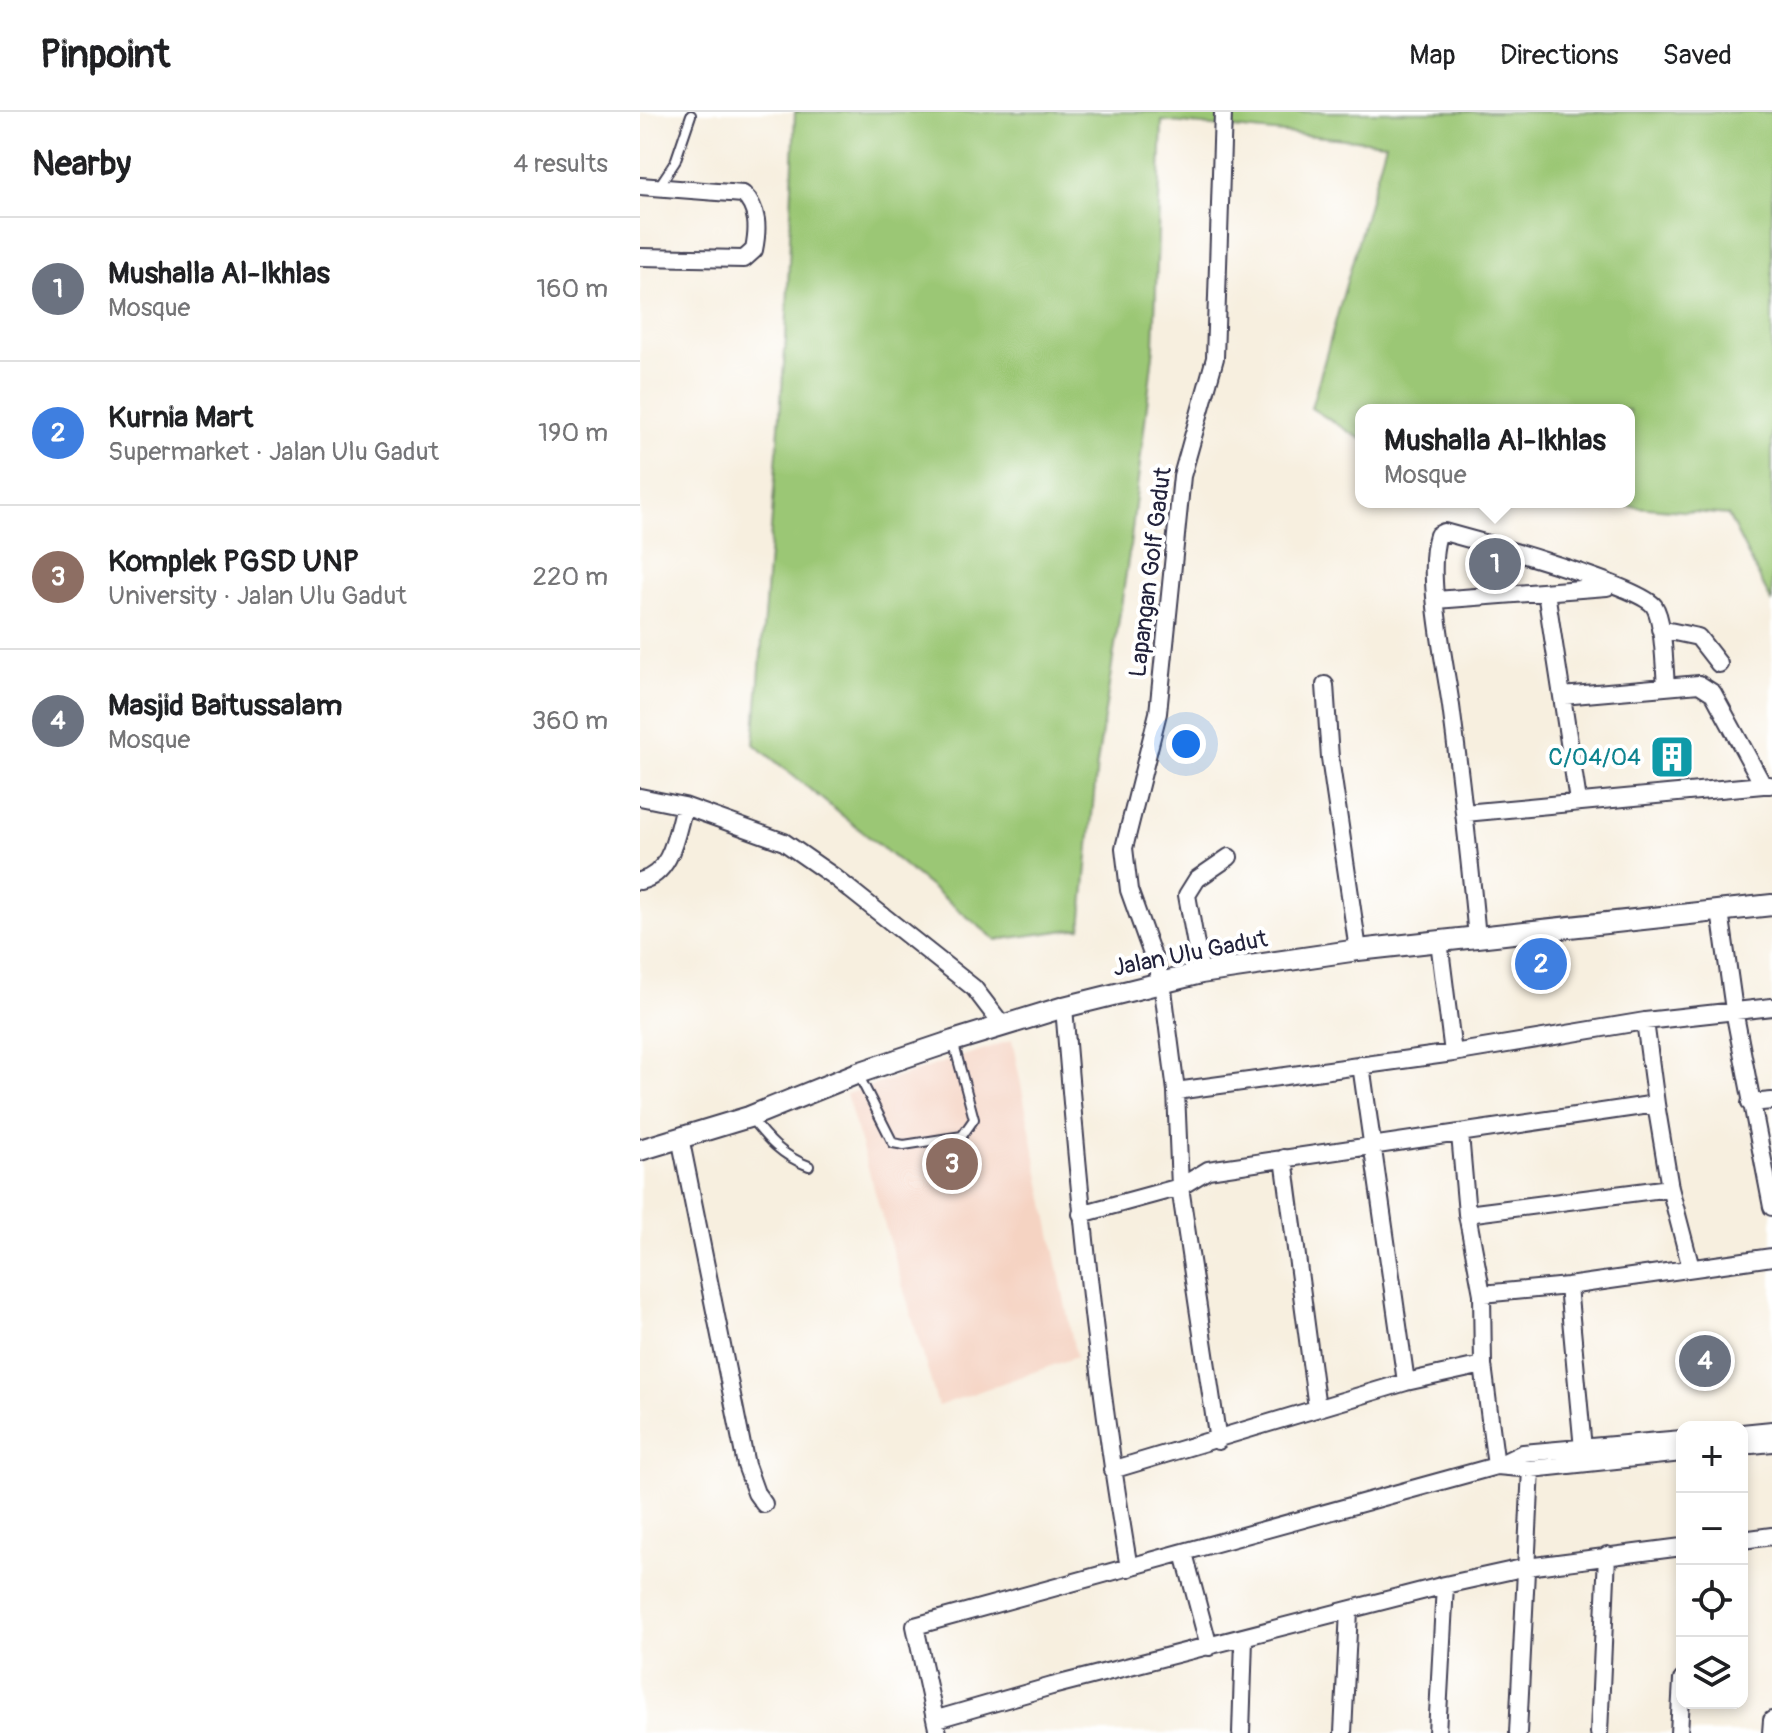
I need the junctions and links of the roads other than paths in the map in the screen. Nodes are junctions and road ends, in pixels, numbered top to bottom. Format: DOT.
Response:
graph roads {
  1 [pos="1223,112"];
  2 [pos="691,115"];
  3 [pos="640,186"];
  4 [pos="659,187"];
  5 [pos="640,257"];
  6 [pos="1617,586"];
  7 [pos="1546,592"];
  8 [pos="1436,600"];
  9 [pos="1660,629"];
  10 [pos="1719,664"];
  11 [pos="1325,685"];
  12 [pos="1666,685"];
  13 [pos="1562,696"];
  14 [pos="1768,785"];
  15 [pos="640,797"];
  16 [pos="1578,801"];
  17 [pos="684,806"];
  18 [pos="1465,813"];
  19 [pos="1229,857"];
  20 [pos="640,881"];
  21 [pos="1772,905"];
  22 [pos="1720,911"];
  23 [pos="1477,938"];
  24 [pos="1439,941"];
  25 [pos="1358,950"];
  26 [pos="1201,973"];
  27 [pos="1162,982"];
  28 [pos="1064,1007"];
  29 [pos="1772,1007"];
  30 [pos="1734,1010"];
  31 [pos="1645,1021"];
  32 [pos="1003,1026"];
  33 [pos="953,1041"];
  34 [pos="1453,1053"];
  35 [pos="1361,1065"];
  36 [pos="858,1073"];
  37 [pos="1176,1091"];
  38 [pos="1772,1101"];
  39 [pos="1750,1103"];
  40 [pos="1656,1104"];
  41 [pos="749,1117"];
  42 [pos="1460,1134"];
  43 [pos="680,1137"];
  44 [pos="1373,1145"];
  45 [pos="640,1150"];
  46 [pos="1284,1158"];
  47 [pos="809,1166"];
  48 [pos="1180,1187"];
  49 [pos="1670,1188"];
  50 [pos="1772,1207"];
  51 [pos="1081,1214"];
  52 [pos="1467,1214"];
  53 [pos="1772,1257"];
  54 [pos="1691,1268"];
  55 [pos="1568,1286"];
  56 [pos="1482,1294"];
  57 [pos="1483,1365"];
  58 [pos="1406,1382"];
  59 [pos="1317,1408"];
  60 [pos="1772,1430"];
  61 [pos="1748,1432"];
  62 [pos="1676,1440"];
  63 [pos="1218,1441"];
  64 [pos="1772,1443"];
  65 [pos="1748,1445"];
  66 [pos="1583,1449"];
  67 [pos="1676,1454"];
  68 [pos="1496,1466"];
  69 [pos="1531,1469"];
  70 [pos="1112,1470"];
  71 [pos="764,1504"];
  72 [pos="1772,1536"];
  73 [pos="1748,1539"];
  74 [pos="1676,1548"];
  75 [pos="1184,1553"];
  76 [pos="1607,1555"];
  77 [pos="1527,1567"];
  78 [pos="1129,1568"];
  79 [pos="1445,1585"];
  80 [pos="1349,1610"];
  81 [pos="1244,1639"];
  82 [pos="1209,1647"];
  83 [pos="1680,1709"];
  84 [pos="1772,1720"];
  85 [pos="938,1726"];
  86 [pos="1241,1733"];
  87 [pos="1343,1733"];
  88 [pos="1437,1733"];
  89 [pos="1518,1733"];
  90 [pos="1599,1733"];
  91 [pos="1679,1733"];
  92 [pos="1771,1733"];
  1 -- 27 [label="street, Lapangan Golf Gadut"];
  2 -- 4 [label="lane"];
  3 -- 4 [label="street"];
  4 -- 5 [label="street"];
  6 -- 7 [label="street"];
  6 -- 8 [label="street"];
  6 -- 9 [label="street"];
  7 -- 8 [label="street"];
  7 -- 13 [label="street"];
  8 -- 18 [label="street"];
  9 -- 10 [label="street"];
  9 -- 12 [label="street"];
  11 -- 25 [label="street"];
  12 -- 13 [label="street"];
  12 -- 14 [label="street"];
  13 -- 16 [label="street"];
  14 -- 16 [label="street"];
  15 -- 17 [label="street"];
  16 -- 18 [label="street"];
  17 -- 20 [label="street"];
  17 -- 32 [label="street"];
  18 -- 23 [label="street"];
  19 -- 26 [label="street"];
  21 -- 22 [label="street, Jalan Ulu Gadut"];
  22 -- 23 [label="street, Jalan Ulu Gadut"];
  22 -- 30 [label="street"];
  23 -- 24 [label="street, Jalan Ulu Gadut"];
  24 -- 25 [label="street, Jalan Ulu Gadut"];
  24 -- 34 [label="street"];
  25 -- 26 [label="street, Jalan Ulu Gadut"];
  26 -- 27 [label="street, Jalan Ulu Gadut"];
  27 -- 28 [label="street, Jalan Ulu Gadut"];
  27 -- 37 [label="street, Lapangan Golf Gadut"];
  28 -- 32 [label="street, Jalan Ulu Gadut"];
  28 -- 51 [label="street"];
  29 -- 30 [label="street"];
  30 -- 31 [label="street"];
  30 -- 39 [label="street"];
  31 -- 34 [label="street"];
  31 -- 40 [label="street"];
  32 -- 33 [label="street, Jalan Ulu Gadut"];
  33 -- 36 [label="street, Jalan Ulu Gadut"];
  33 -- 36 [label="lane"];
  34 -- 35 [label="street"];
  35 -- 37 [label="street"];
  35 -- 44 [label="street"];
  36 -- 41 [label="street, Jalan Ulu Gadut"];
  37 -- 48 [label="street, Lapangan Golf Gadut"];
  38 -- 39 [label="street"];
  39 -- 50 [label="street"];
  40 -- 42 [label="street"];
  40 -- 49 [label="street"];
  41 -- 43 [label="street, Jalan Ulu Gadut"];
  41 -- 47 [label="lane"];
  42 -- 44 [label="street"];
  42 -- 52 [label="street"];
  43 -- 45 [label="street, Jalan Ulu Gadut"];
  43 -- 71 [label="street"];
  44 -- 46 [label="street"];
  44 -- 58 [label="street"];
  46 -- 48 [label="street"];
  46 -- 59 [label="street"];
  48 -- 51 [label="street"];
  48 -- 63 [label="street, Lapangan Golf Gadut"];
  49 -- 52 [label="street"];
  49 -- 54 [label="street"];
  51 -- 70 [label="street"];
  52 -- 56 [label="street"];
  53 -- 54 [label="street"];
  54 -- 55 [label="street"];
  55 -- 56 [label="street"];
  55 -- 66 [label="street"];
  56 -- 57 [label="street"];
  57 -- 58 [label="street"];
  57 -- 68 [label="street"];
  58 -- 59 [label="street"];
  59 -- 63 [label="street"];
  60 -- 61 [label="street"];
  62 -- 66 [label="street"];
  63 -- 70 [label="street"];
  64 -- 65 [label="street"];
  66 -- 68 [label="street"];
  67 -- 69 [label="street"];
  68 -- 69 [label="street"];
  68 -- 75 [label="street"];
  69 -- 77 [label="street"];
  70 -- 78 [label="street"];
  72 -- 73 [label="street"];
  74 -- 76 [label="street"];
  75 -- 78 [label="street"];
  75 -- 82 [label="street"];
  76 -- 77 [label="street"];
  76 -- 90 [label="street"];
  77 -- 79 [label="street"];
  77 -- 89 [label="street"];
  78 -- 85 [label="street"];
  79 -- 80 [label="street"];
  79 -- 88 [label="street"];
  80 -- 81 [label="street"];
  80 -- 87 [label="street"];
  81 -- 82 [label="street"];
  81 -- 86 [label="street"];
  82 -- 85 [label="street"];
  83 -- 91 [label="street"];
  84 -- 92 [label="street"];
}
